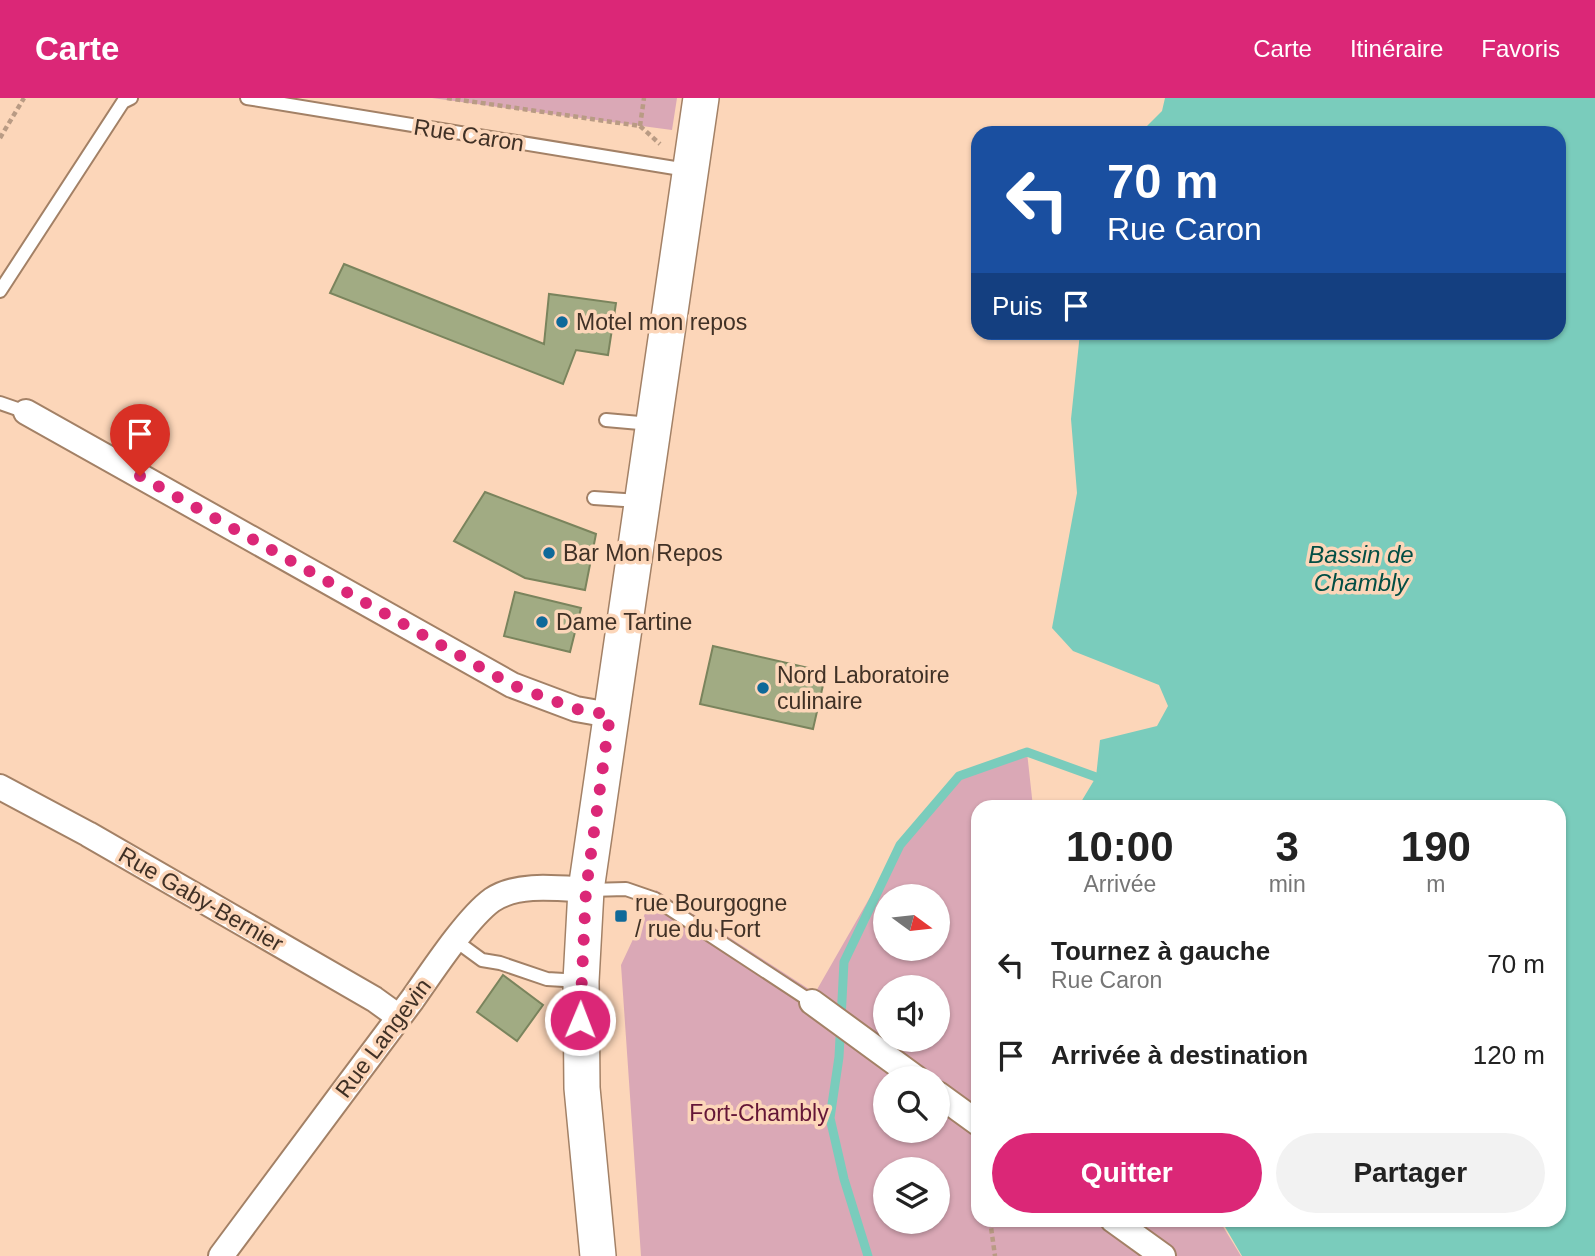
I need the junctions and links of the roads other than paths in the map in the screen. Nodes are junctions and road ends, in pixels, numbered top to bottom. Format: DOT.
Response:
graph roads {
  1 [pos="131,98"];
  2 [pos="247,98"];
  3 [pos="701,98"];
  4 [pos="691,171"];
  5 [pos="0,291"];
  6 [pos="0,402"];
  7 [pos="26,412"];
  8 [pos="606,420"];
  9 [pos="654,424"];
  10 [pos="594,498"];
  11 [pos="642,501"];
  12 [pos="610,715"];
  13 [pos="0,787"];
  14 [pos="586,890"];
  15 [pos="456,941"];
  16 [pos="581,981"];
  17 [pos="812,1002"];
  18 [pos="399,1017"];
  19 [pos="899,1066"];
  20 [pos="950,1103"];
  21 [pos="971,1118"];
  22 [pos="1123,1227"];
  23 [pos="220,1256"];
  24 [pos="598,1256"];
  25 [pos="1163,1256"];
  1 -- 5 [label="lane"];
  2 -- 4 [label="lane, Rue Caron"];
  3 -- 4 [label="street"];
  4 -- 9 [label="street"];
  6 -- 7 [label="lane"];
  7 -- 12 [label="street"];
  8 -- 9 [label="lane"];
  9 -- 11 [label="street"];
  10 -- 11 [label="lane"];
  11 -- 12 [label="street"];
  12 -- 14 [label="street"];
  13 -- 18 [label="street, Rue Gaby-Bernier"];
  14 -- 15 [label="street, Rue Langevin"];
  14 -- 16 [label="street"];
  14 -- 17 [label="lane"];
  15 -- 16 [label="lane"];
  15 -- 18 [label="street, Rue Langevin"];
  16 -- 24 [label="street"];
  17 -- 19 [label="street"];
  18 -- 23 [label="street, Rue Langevin"];
  20 -- 21 [label="street"];
  22 -- 25 [label="street"];
}
